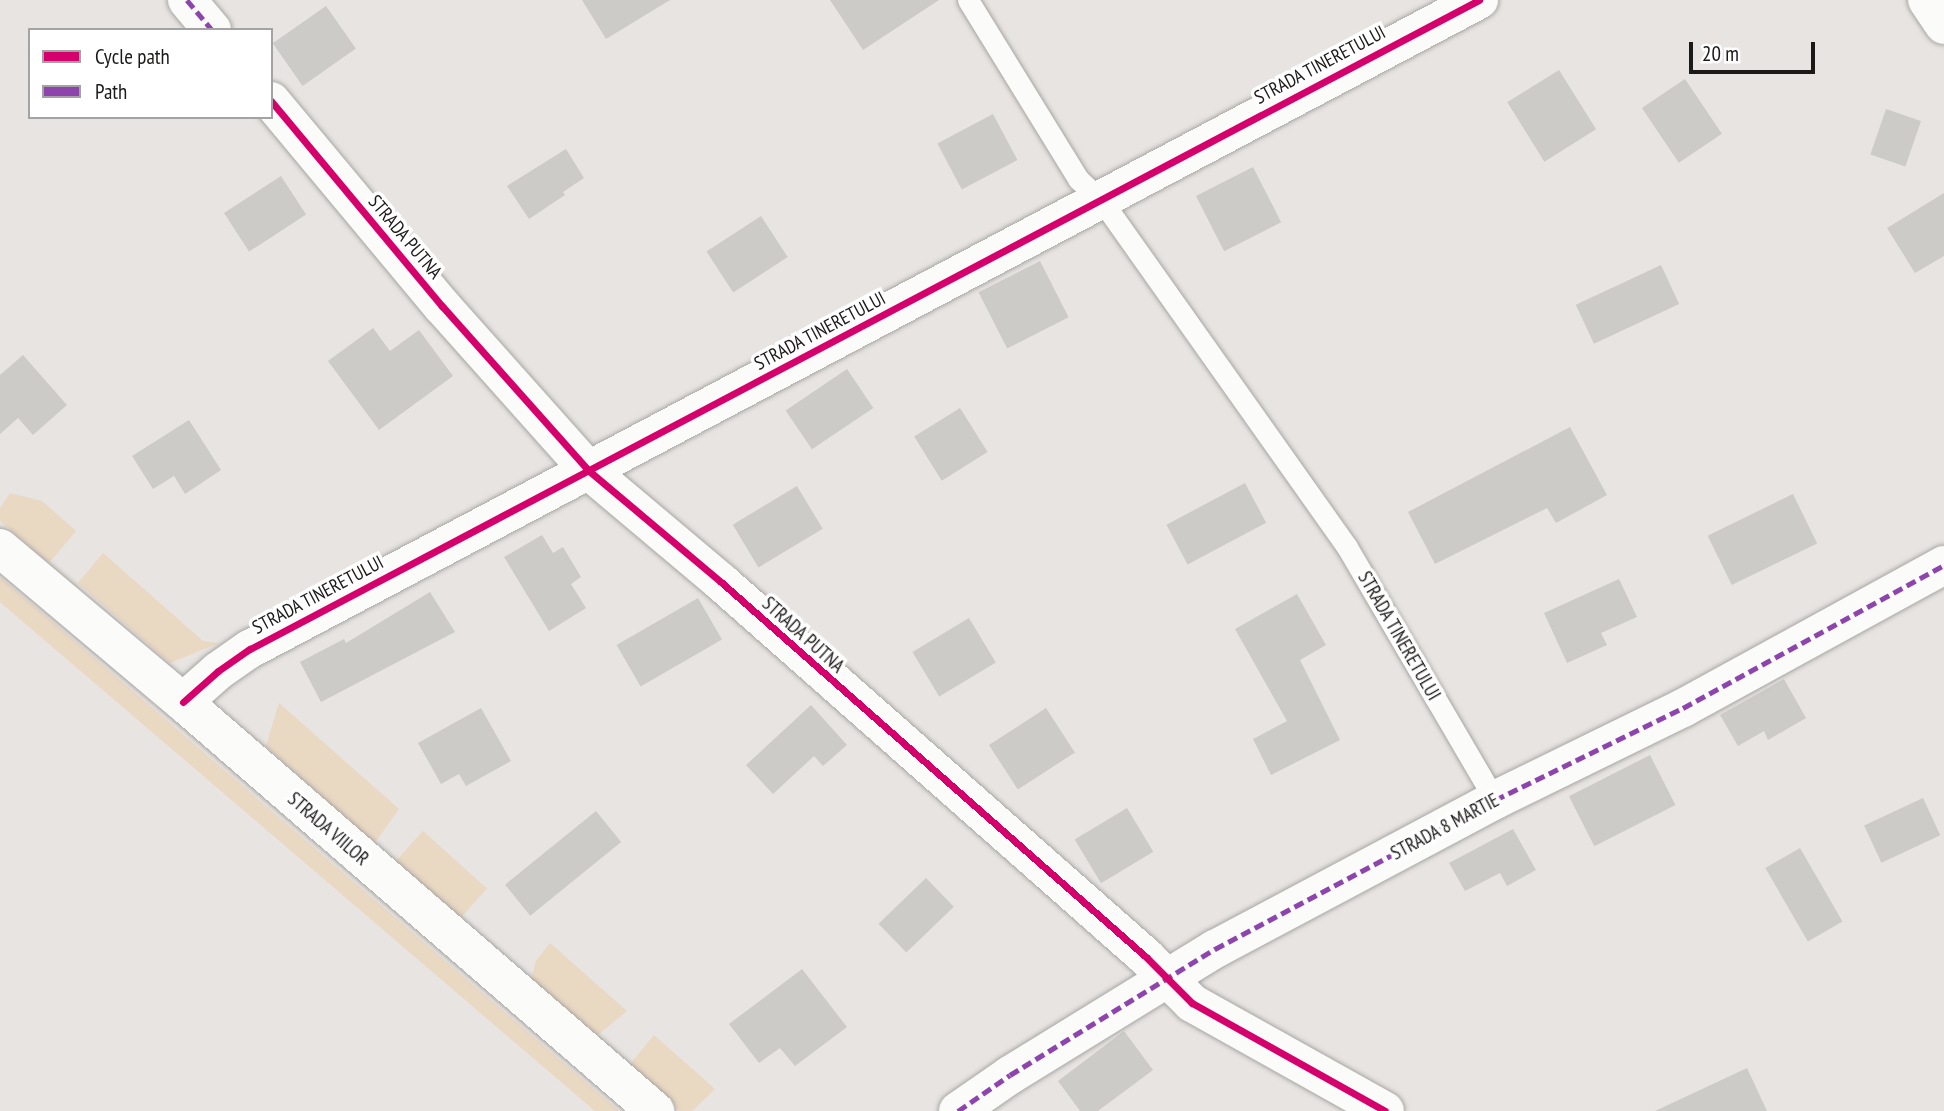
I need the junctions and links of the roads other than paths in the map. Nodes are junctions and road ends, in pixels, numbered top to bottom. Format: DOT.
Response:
graph roads {
  1 [pos="187,0"];
  2 [pos="968,0"];
  3 [pos="1479,0"];
  4 [pos="1927,0"];
  5 [pos="1944,26"];
  6 [pos="210,28"];
  7 [pos="273,103"];
  8 [pos="1102,201"];
  9 [pos="588,470"];
  10 [pos="0,548"];
  11 [pos="1944,565"];
  12 [pos="183,702"];
  13 [pos="1495,800"];
  14 [pos="1166,980"];
  15 [pos="654,1111"];
  16 [pos="958,1111"];
  17 [pos="1385,1111"];
  1 -- 6 [label="street"];
  2 -- 8 [label="lane, STRADA TINERETULUI"];
  3 -- 8 [label="street, STRADA TINERETULUI"];
  4 -- 5 [label="street"];
  7 -- 9 [label="street, STRADA PUTNA"];
  8 -- 9 [label="street, STRADA TINERETULUI"];
  8 -- 13 [label="lane, STRADA TINERETULUI"];
  9 -- 12 [label="street, STRADA TINERETULUI"];
  9 -- 14 [label="street, STRADA PUTNA"];
  10 -- 12 [label="street, STRADA VIILOR"];
  11 -- 13 [label="street, STRADA 8 MARTIE"];
  12 -- 15 [label="street, STRADA VIILOR"];
  13 -- 14 [label="street, STRADA 8 MARTIE"];
  14 -- 16 [label="street, STRADA 8 MARTIE"];
  14 -- 17 [label="street, STRADA PUTNA"];
}
